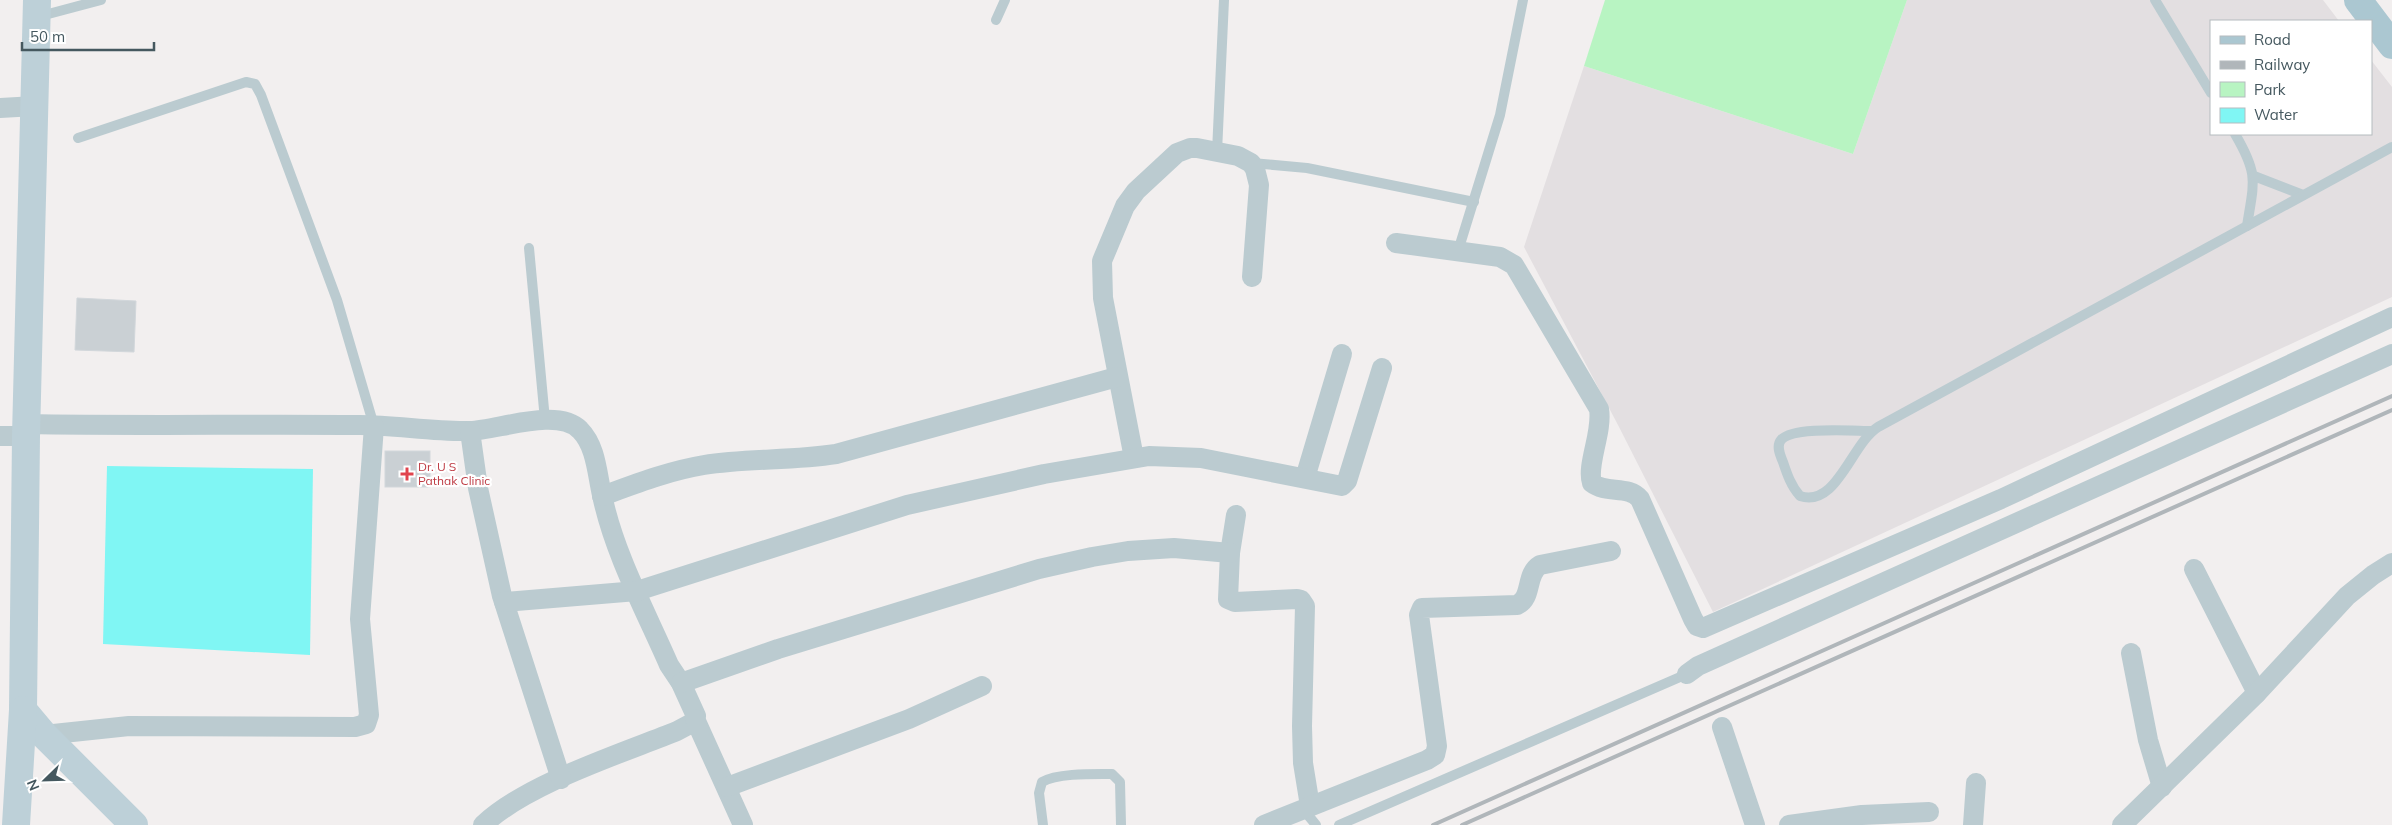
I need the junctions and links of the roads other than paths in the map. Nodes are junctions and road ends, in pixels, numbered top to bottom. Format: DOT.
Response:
graph roads {
  1 [pos="101,0"];
  2 [pos="1005,0"];
  3 [pos="1224,0"];
  4 [pos="1523,0"];
  5 [pos="2155,0"];
  6 [pos="2358,0"];
  7 [pos="36,8"];
  8 [pos="996,20"];
  9 [pos="2392,45"];
  10 [pos="2210,92"];
  11 [pos="35,106"];
  12 [pos="0,108"];
  13 [pos="2236,135"];
  14 [pos="78,138"];
  15 [pos="2392,147"];
  16 [pos="1217,152"];
  17 [pos="1251,163"];
  18 [pos="2254,176"];
  19 [pos="2304,195"];
  20 [pos="1474,202"];
  21 [pos="2247,226"];
  22 [pos="1396,242"];
  23 [pos="529,248"];
  24 [pos="1458,251"];
  25 [pos="1252,277"];
  26 [pos="2392,317"];
  27 [pos="1342,354"];
  28 [pos="2392,354"];
  29 [pos="1382,368"];
  30 [pos="1117,378"];
  31 [pos="545,420"];
  32 [pos="374,426"];
  33 [pos="470,431"];
  34 [pos="1872,431"];
  35 [pos="18,432"];
  36 [pos="1134,458"];
  37 [pos="1305,478"];
  38 [pos="602,496"];
  39 [pos="1236,515"];
  40 [pos="1611,550"];
  41 [pos="1230,553"];
  42 [pos="2392,564"];
  43 [pos="2194,569"];
  44 [pos="637,591"];
  45 [pos="504,602"];
  46 [pos="2131,653"];
  47 [pos="1687,674"];
  48 [pos="681,683"];
  49 [pos="982,686"];
  50 [pos="2257,693"];
  51 [pos="23,710"];
  52 [pos="695,719"];
  53 [pos="1722,727"];
  54 [pos="44,735"];
  55 [pos="561,779"];
  56 [pos="1976,783"];
  57 [pos="2162,787"];
  58 [pos="727,788"];
  59 [pos="1929,812"];
  60 [pos="1310,814"];
  61 [pos="16,825"];
  62 [pos="134,825"];
  63 [pos="483,825"];
  64 [pos="742,825"];
  65 [pos="1044,825"];
  66 [pos="1121,825"];
  67 [pos="1264,825"];
  68 [pos="1339,825"];
  69 [pos="1755,825"];
  70 [pos="1789,825"];
  71 [pos="1973,825"];
  72 [pos="2122,825"];
  1 -- 7 [label="lane"];
  2 -- 8 [label="lane"];
  3 -- 16 [label="lane"];
  4 -- 20 [label="lane"];
  5 -- 10 [label="lane"];
  6 -- 9 [label="main road"];
  7 -- 11 [label="street"];
  11 -- 12 [label="street"];
  11 -- 35 [label="street"];
  13 -- 18 [label="lane"];
  14 -- 32 [label="lane"];
  15 -- 19 [label="lane"];
  16 -- 17 [label="street"];
  16 -- 30 [label="street"];
  17 -- 20 [label="lane"];
  17 -- 25 [label="street"];
  18 -- 19 [label="lane"];
  18 -- 21 [label="lane"];
  19 -- 21 [label="lane"];
  20 -- 24 [label="lane"];
  21 -- 34 [label="lane"];
  22 -- 24 [label="street"];
  23 -- 31 [label="lane"];
  24 -- 26 [label="street"];
  27 -- 37 [label="street"];
  28 -- 47 [label="street"];
  29 -- 37 [label="street"];
  30 -- 36 [label="street"];
  30 -- 38 [label="street"];
  31 -- 33 [label="street"];
  31 -- 38 [label="street"];
  32 -- 33 [label="street"];
  32 -- 35 [label="street"];
  32 -- 54 [label="street"];
  33 -- 45 [label="street"];
  34 -- 34 [label="lane"];
  35 -- 51 [label="street"];
  36 -- 37 [label="street"];
  36 -- 44 [label="street"];
  38 -- 44 [label="street"];
  39 -- 41 [label="street"];
  40 -- 60 [label="street"];
  41 -- 48 [label="street"];
  41 -- 60 [label="street"];
  42 -- 50 [label="street"];
  43 -- 50 [label="street"];
  44 -- 45 [label="street"];
  44 -- 48 [label="street"];
  45 -- 55 [label="street"];
  46 -- 57 [label="street"];
  47 -- 68 [label="lane"];
  48 -- 52 [label="street"];
  49 -- 58 [label="street"];
  50 -- 57 [label="street"];
  51 -- 54 [label="street"];
  51 -- 61 [label="street"];
  52 -- 55 [label="street"];
  52 -- 58 [label="street"];
  53 -- 69 [label="street"];
  54 -- 62 [label="street"];
  55 -- 63 [label="street"];
  56 -- 71 [label="street"];
  57 -- 72 [label="street"];
  58 -- 64 [label="street"];
  59 -- 70 [label="street"];
  60 -- 67 [label="street"];
  65 -- 66 [label="lane"];
}
